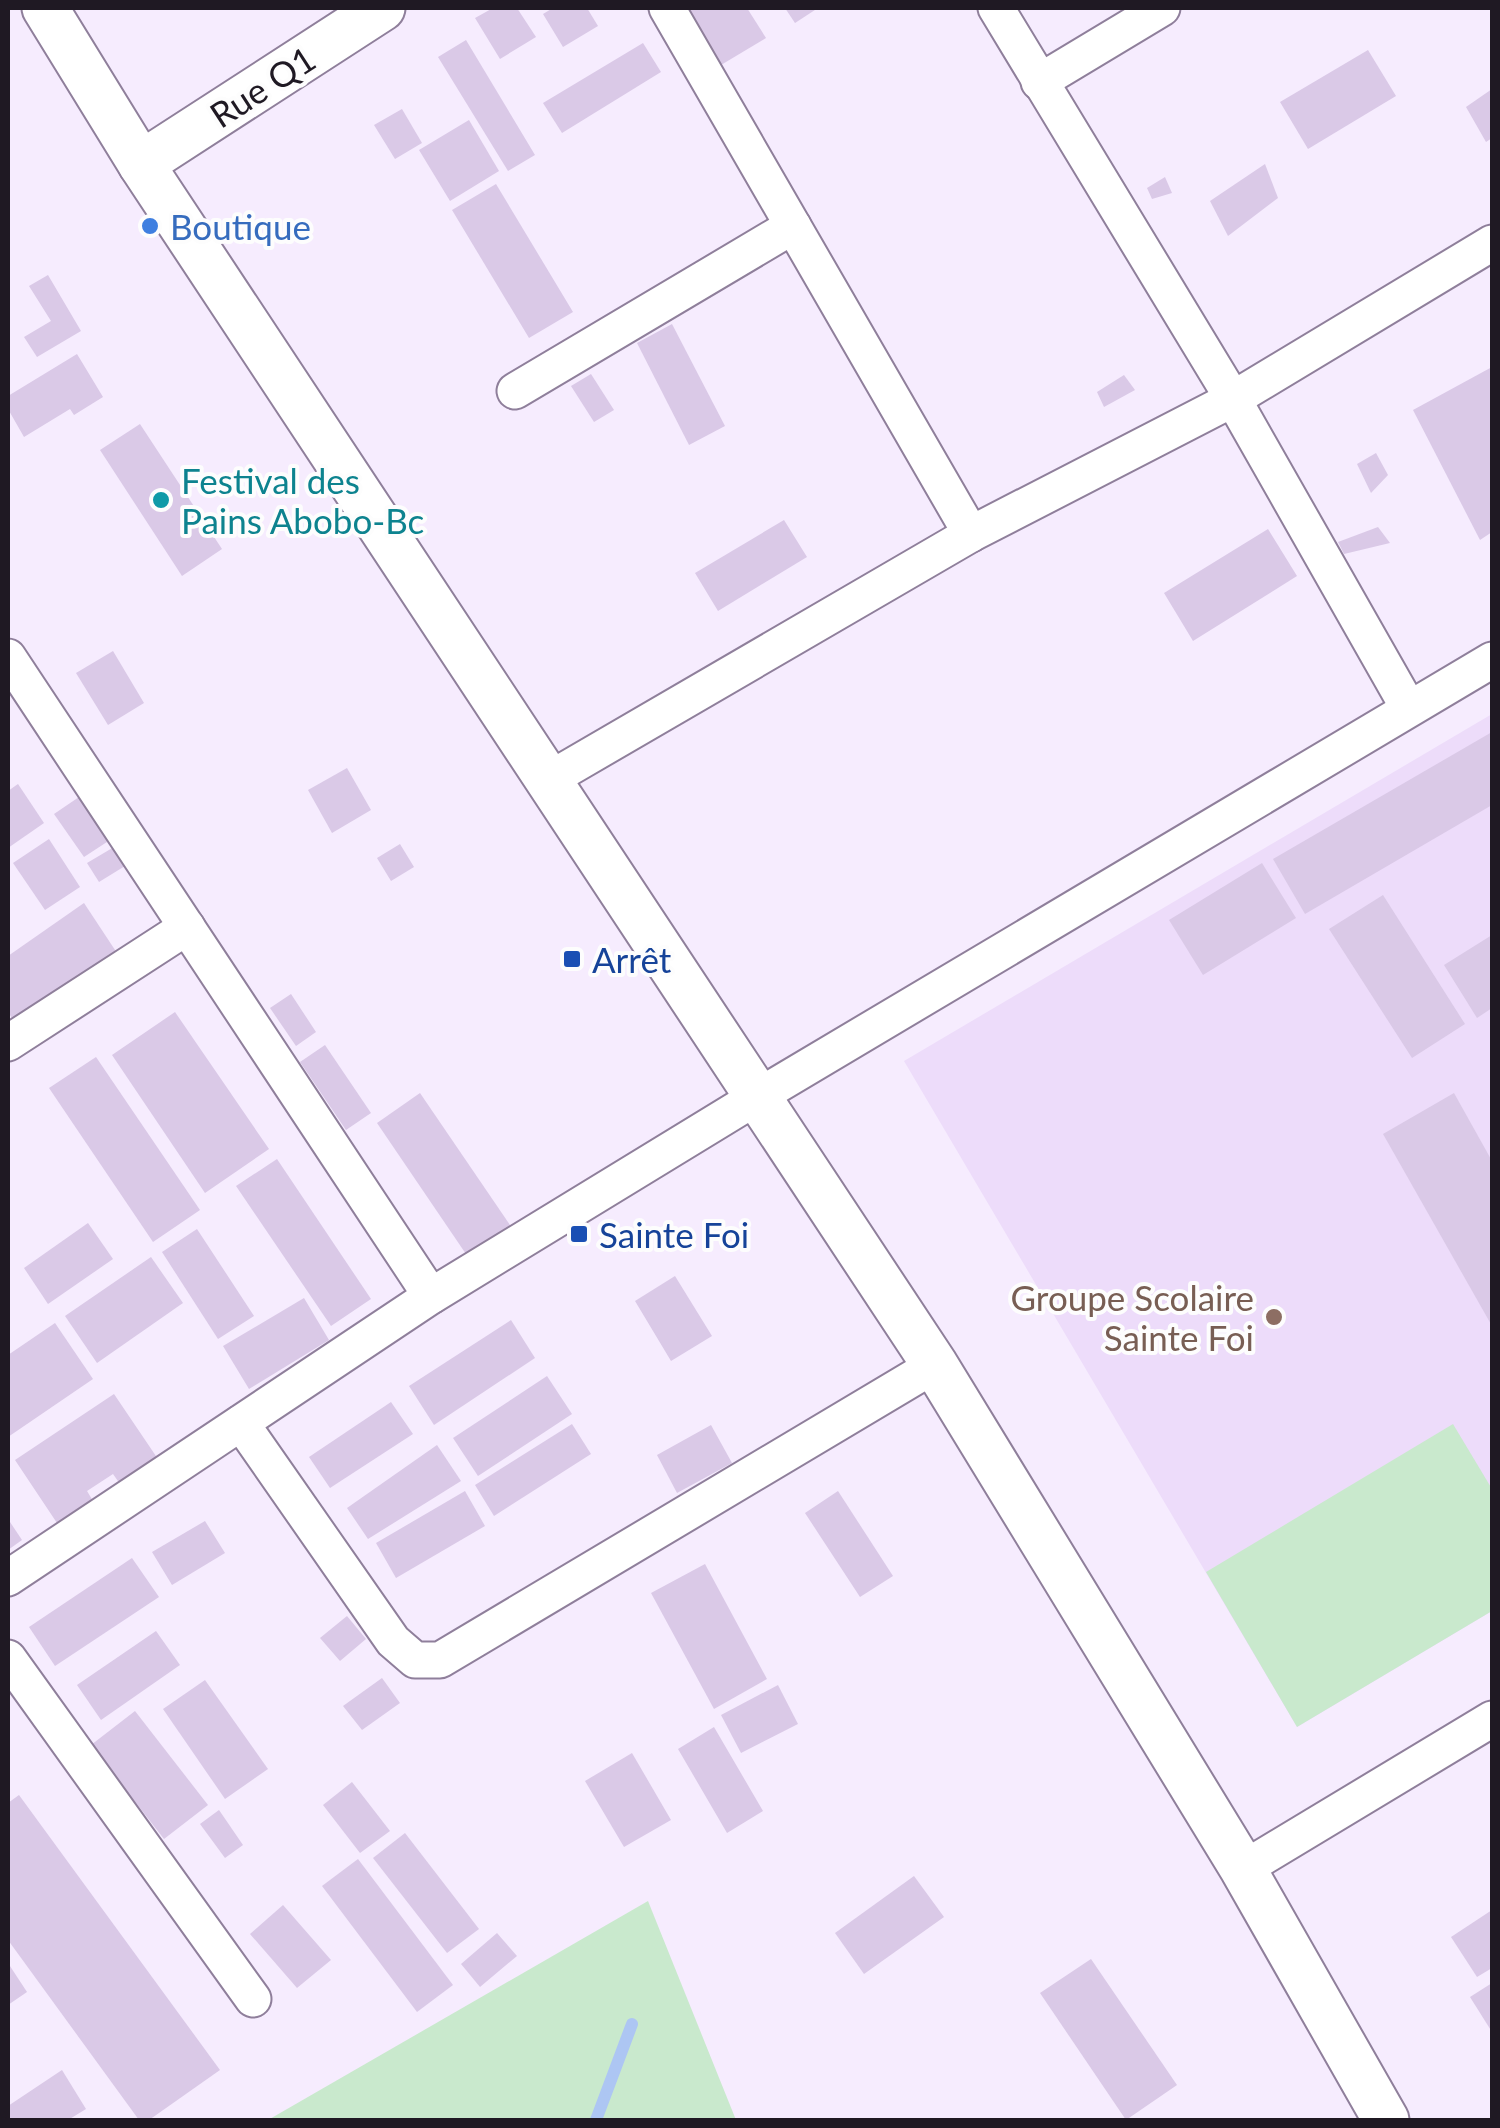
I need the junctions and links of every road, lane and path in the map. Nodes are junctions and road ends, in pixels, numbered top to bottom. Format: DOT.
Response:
graph roads {
  1 [pos="45,8"];
  2 [pos="382,8"];
  3 [pos="667,8"];
  4 [pos="996,8"];
  5 [pos="1162,8"];
  6 [pos="1039,82"];
  7 [pos="141,164"];
  8 [pos="793,226"];
  9 [pos="1492,243"];
  10 [pos="514,391"];
  11 [pos="1233,399"];
  12 [pos="971,534"];
  13 [pos="8,658"];
  14 [pos="1492,660"];
  15 [pos="1408,707"];
  16 [pos="548,780"];
  17 [pos="187,927"];
  18 [pos="8,1044"];
  19 [pos="757,1097"];
  20 [pos="431,1296"];
  21 [pos="935,1365"];
  22 [pos="241,1422"];
  23 [pos="8,1578"];
  24 [pos="8,1658"];
  25 [pos="1492,1720"];
  26 [pos="1243,1869"];
  27 [pos="254,1999"];
  28 [pos="1386,2120"];
  1 -- 7 [label="street"];
  2 -- 7 [label="street, Rue Q1"];
  3 -- 8 [label="street"];
  4 -- 6 [label="street"];
  5 -- 6 [label="street"];
  6 -- 11 [label="street"];
  7 -- 16 [label="street"];
  8 -- 10 [label="street"];
  8 -- 12 [label="street"];
  9 -- 11 [label="street"];
  11 -- 12 [label="street"];
  11 -- 15 [label="street"];
  12 -- 16 [label="street"];
  13 -- 17 [label="street"];
  14 -- 15 [label="street"];
  15 -- 19 [label="street"];
  16 -- 19 [label="street"];
  17 -- 18 [label="street"];
  17 -- 20 [label="street"];
  19 -- 20 [label="street"];
  19 -- 21 [label="street"];
  20 -- 22 [label="street"];
  21 -- 22 [label="street"];
  21 -- 26 [label="street"];
  22 -- 23 [label="street"];
  24 -- 27 [label="street"];
  25 -- 26 [label="street"];
  26 -- 28 [label="street"];
}
